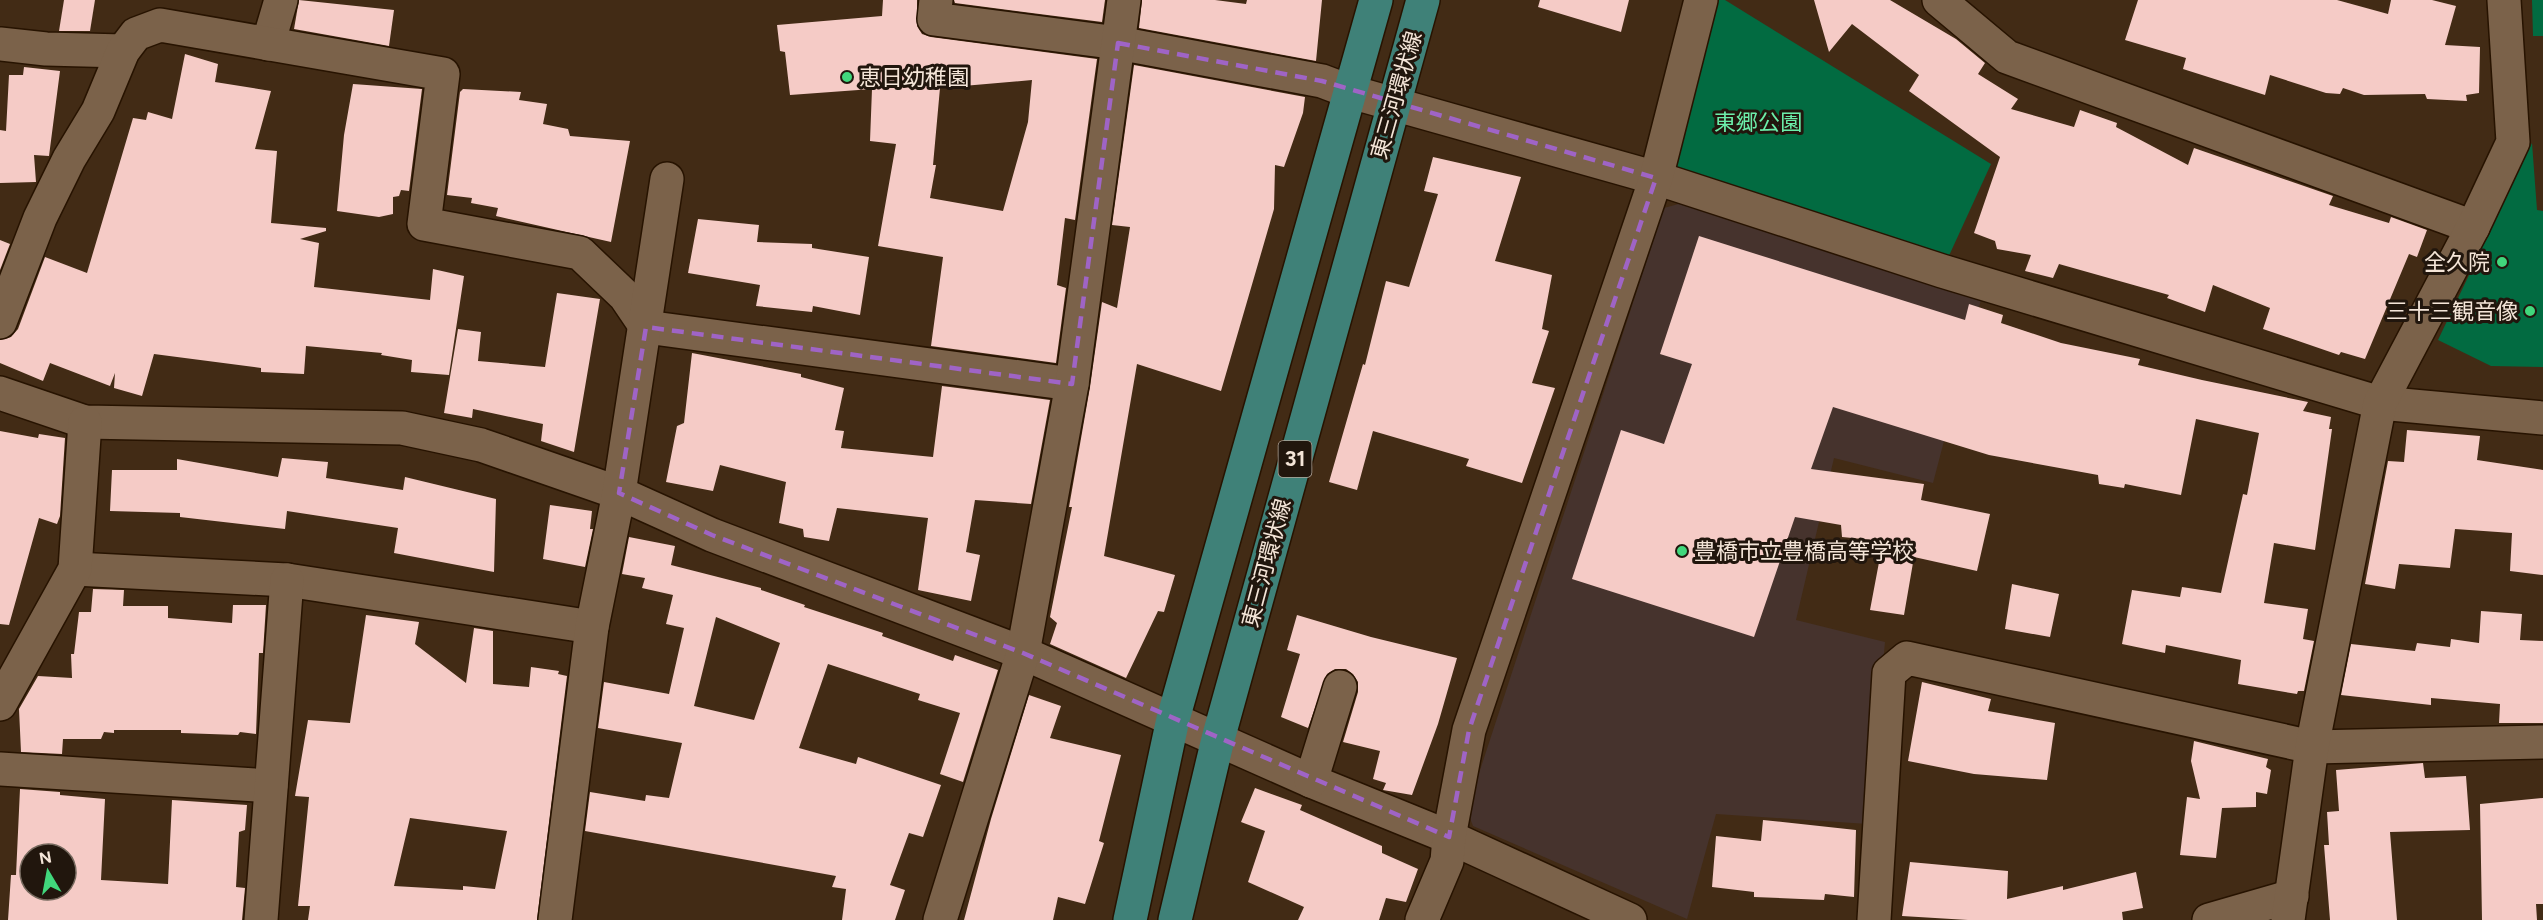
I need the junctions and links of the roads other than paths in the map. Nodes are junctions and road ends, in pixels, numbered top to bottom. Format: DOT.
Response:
graph roads {
  1 [pos="281,0"];
  2 [pos="936,0"];
  3 [pos="1124,0"];
  4 [pos="1376,0"];
  5 [pos="1423,0"];
  6 [pos="1701,0"];
  7 [pos="1939,0"];
  8 [pos="2504,0"];
  9 [pos="1118,43"];
  10 [pos="0,44"];
  11 [pos="268,44"];
  12 [pos="123,51"];
  13 [pos="1351,92"];
  14 [pos="1393,104"];
  15 [pos="1656,178"];
  16 [pos="667,179"];
  17 [pos="2473,226"];
  18 [pos="0,322"];
  19 [pos="646,327"];
  20 [pos="1072,384"];
  21 [pos="0,393"];
  22 [pos="2380,403"];
  23 [pos="2543,418"];
  24 [pos="85,422"];
  25 [pos="619,493"];
  26 [pos="75,569"];
  27 [pos="287,580"];
  28 [pos="592,627"];
  29 [pos="1023,653"];
  30 [pos="1341,687"];
  31 [pos="0,704"];
  32 [pos="1173,719"];
  33 [pos="1218,739"];
  34 [pos="2543,742"];
  35 [pos="2312,747"];
  36 [pos="0,769"];
  37 [pos="1311,782"];
  38 [pos="271,786"];
  39 [pos="1449,837"];
  40 [pos="2290,908"];
  41 [pos="261,920"];
  42 [pos="555,920"];
  43 [pos="940,920"];
  44 [pos="1130,920"];
  45 [pos="1175,920"];
  46 [pos="1422,920"];
  47 [pos="1630,920"];
  48 [pos="1874,920"];
  49 [pos="2209,920"];
  1 -- 11 [label="street"];
  2 -- 9 [label="street"];
  3 -- 9 [label="street"];
  4 -- 13 [label="main road, 東三河環状線 / 31"];
  5 -- 14 [label="main road, 東三河環状線 / 31"];
  6 -- 15 [label="street"];
  7 -- 17 [label="street"];
  8 -- 17 [label="street"];
  9 -- 13 [label="street"];
  9 -- 20 [label="street"];
  10 -- 12 [label="street"];
  11 -- 12 [label="street"];
  11 -- 19 [label="street"];
  12 -- 18 [label="street"];
  13 -- 14 [label="street"];
  13 -- 32 [label="main road, 東三河環状線 / 31"];
  14 -- 15 [label="street"];
  14 -- 33 [label="main road, 東三河環状線 / 31"];
  15 -- 22 [label="street"];
  15 -- 39 [label="street"];
  16 -- 19 [label="street"];
  17 -- 22 [label="street"];
  19 -- 20 [label="street"];
  19 -- 25 [label="street"];
  20 -- 29 [label="street"];
  21 -- 24 [label="street"];
  22 -- 23 [label="street"];
  22 -- 35 [label="street"];
  24 -- 25 [label="street"];
  24 -- 26 [label="street"];
  25 -- 28 [label="street"];
  25 -- 29 [label="street"];
  26 -- 27 [label="street"];
  26 -- 31 [label="street"];
  27 -- 28 [label="street"];
  27 -- 38 [label="street"];
  28 -- 42 [label="street"];
  29 -- 32 [label="street"];
  29 -- 43 [label="street"];
  30 -- 37 [label="street"];
  32 -- 33 [label="street"];
  32 -- 44 [label="main road, 東三河環状線 / 31"];
  33 -- 37 [label="street"];
  33 -- 45 [label="main road, 東三河環状線 / 31"];
  34 -- 35 [label="street"];
  35 -- 40 [label="street"];
  35 -- 48 [label="street"];
  36 -- 38 [label="street"];
  37 -- 39 [label="street"];
  38 -- 41 [label="street"];
  39 -- 46 [label="street"];
  39 -- 47 [label="street"];
  40 -- 49 [label="street"];
}
